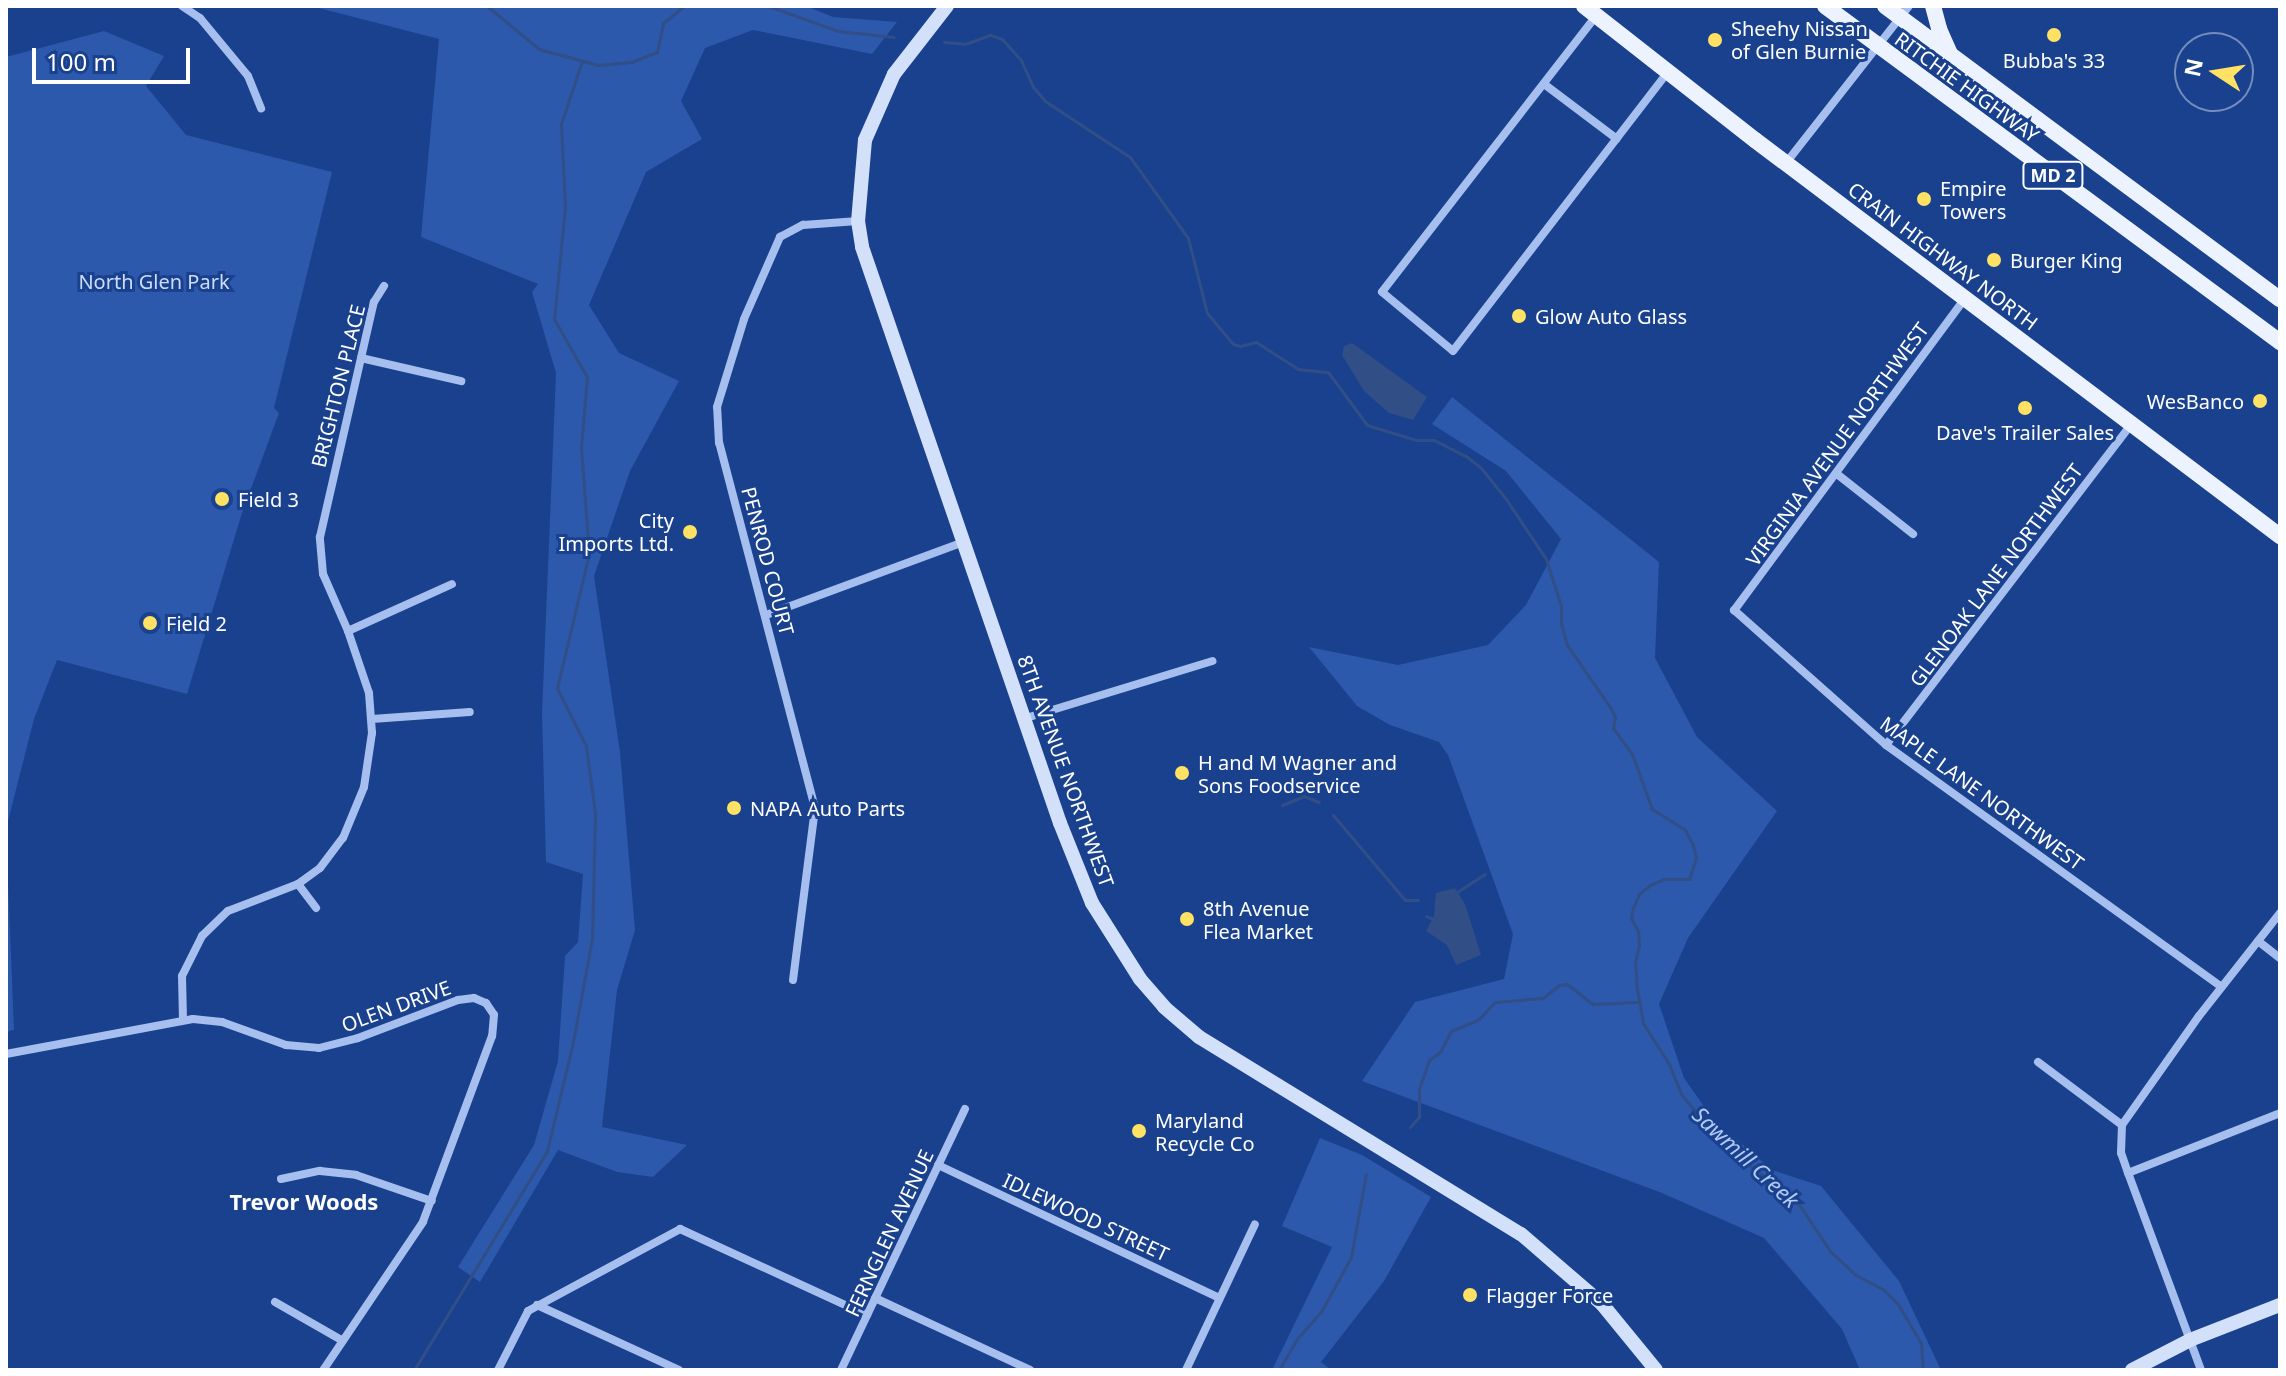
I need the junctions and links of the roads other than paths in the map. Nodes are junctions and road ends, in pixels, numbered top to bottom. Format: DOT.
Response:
graph roads {
  1 [pos="182,6"];
  2 [pos="947,6"];
  3 [pos="1825,6"];
  4 [pos="1885,6"];
  5 [pos="1933,6"];
  6 [pos="1590,11"];
  7 [pos="1904,12"];
  8 [pos="1878,46"];
  9 [pos="1951,55"];
  10 [pos="1667,73"];
  11 [pos="1544,84"];
  12 [pos="261,108"];
  13 [pos="1617,139"];
  14 [pos="1786,163"];
  15 [pos="858,221"];
  16 [pos="384,286"];
  17 [pos="1966,297"];
  18 [pos="2280,299"];
  19 [pos="2280,342"];
  20 [pos="361,358"];
  21 [pos="461,381"];
  22 [pos="2131,425"];
  23 [pos="1837,474"];
  24 [pos="1913,534"];
  25 [pos="2280,536"];
  26 [pos="963,542"];
  27 [pos="452,584"];
  28 [pos="1734,610"];
  29 [pos="766,615"];
  30 [pos="348,631"];
  31 [pos="1212,661"];
  32 [pos="470,712"];
  33 [pos="1026,718"];
  34 [pos="372,719"];
  35 [pos="1886,745"];
  36 [pos="298,884"];
  37 [pos="316,908"];
  38 [pos="2280,913"];
  39 [pos="2258,941"];
  40 [pos="2280,958"];
  41 [pos="793,980"];
  42 [pos="2221,987"];
  43 [pos="183,1020"];
  44 [pos="6,1054"];
  45 [pos="2038,1062"];
  46 [pos="965,1109"];
  47 [pos="2280,1113"];
  48 [pos="2122,1125"];
  49 [pos="938,1165"];
  50 [pos="2128,1173"];
  51 [pos="281,1179"];
  52 [pos="432,1201"];
  53 [pos="1255,1224"];
  54 [pos="875,1298"];
  55 [pos="1219,1298"];
  56 [pos="275,1302"];
  57 [pos="537,1305"];
  58 [pos="2280,1305"];
  59 [pos="867,1315"];
  60 [pos="2190,1340"];
  61 [pos="343,1341"];
  62 [pos="323,1370"];
  63 [pos="498,1370"];
  64 [pos="679,1370"];
  65 [pos="841,1370"];
  66 [pos="1030,1370"];
  67 [pos="1186,1370"];
  68 [pos="1656,1370"];
  69 [pos="2132,1370"];
  70 [pos="2201,1370"];
  1 -- 12 [label="street"];
  2 -- 15 [label="street, 8TH AVENUE NORTHWEST"];
  3 -- 8 [label="main road, RITCHIE HIGHWAY / MD 2"];
  4 -- 7 [label="main road, RITCHIE HIGHWAY / MD 2"];
  5 -- 9 [label="main road"];
  6 -- 10 [label="main road, CRAIN HIGHWAY NORTH"];
  6 -- 11 [label="street"];
  7 -- 8 [label="street"];
  7 -- 9 [label="main road, RITCHIE HIGHWAY / MD 2"];
  8 -- 14 [label="street"];
  8 -- 19 [label="main road, RITCHIE HIGHWAY / MD 2"];
  9 -- 18 [label="main road, RITCHIE HIGHWAY / MD 2"];
  10 -- 13 [label="street"];
  10 -- 14 [label="main road, CRAIN HIGHWAY NORTH"];
  11 -- 13 [label="street"];
  11 -- 13 [label="street"];
  14 -- 17 [label="main road, CRAIN HIGHWAY NORTH"];
  15 -- 26 [label="street, 8TH AVENUE NORTHWEST"];
  15 -- 29 [label="street, PENROD COURT"];
  16 -- 20 [label="street, BRIGHTON PLACE"];
  17 -- 22 [label="main road, CRAIN HIGHWAY NORTH"];
  17 -- 23 [label="street, VIRGINIA AVENUE NORTHWEST"];
  20 -- 21 [label="street"];
  20 -- 30 [label="street, BRIGHTON PLACE"];
  22 -- 25 [label="main road, CRAIN HIGHWAY NORTH"];
  22 -- 35 [label="street, GLENOAK LANE NORTHWEST"];
  23 -- 24 [label="street"];
  23 -- 28 [label="street, VIRGINIA AVENUE NORTHWEST"];
  26 -- 29 [label="street"];
  26 -- 33 [label="street, 8TH AVENUE NORTHWEST"];
  27 -- 30 [label="street"];
  28 -- 35 [label="street, MAPLE LANE NORTHWEST"];
  29 -- 41 [label="street, PENROD COURT"];
  30 -- 34 [label="street, BRIGHTON PLACE"];
  31 -- 33 [label="street"];
  32 -- 34 [label="street"];
  33 -- 68 [label="street, 8TH AVENUE NORTHWEST"];
  34 -- 36 [label="street, BRIGHTON PLACE"];
  35 -- 42 [label="street, MAPLE LANE NORTHWEST"];
  36 -- 37 [label="street"];
  36 -- 43 [label="street, BRIGHTON PLACE"];
  38 -- 39 [label="street"];
  39 -- 40 [label="street"];
  39 -- 42 [label="street"];
  42 -- 48 [label="street"];
  43 -- 44 [label="street, OLEN DRIVE"];
  43 -- 52 [label="street, OLEN DRIVE"];
  45 -- 48 [label="street"];
  46 -- 49 [label="street, FERNGLEN AVENUE"];
  47 -- 50 [label="street"];
  48 -- 50 [label="street"];
  49 -- 54 [label="street, FERNGLEN AVENUE"];
  49 -- 55 [label="street, IDLEWOOD STREET"];
  50 -- 60 [label="street"];
  51 -- 52 [label="street"];
  52 -- 61 [label="street, OLEN DRIVE"];
  53 -- 55 [label="street"];
  54 -- 59 [label="street, FERNGLEN AVENUE"];
  54 -- 66 [label="street"];
  55 -- 67 [label="street"];
  56 -- 61 [label="street"];
  57 -- 59 [label="street"];
  57 -- 63 [label="street"];
  57 -- 64 [label="street"];
  58 -- 60 [label="street"];
  59 -- 65 [label="street, FERNGLEN AVENUE"];
  60 -- 69 [label="street"];
  60 -- 70 [label="street"];
  61 -- 62 [label="street, OLEN DRIVE"];
}
